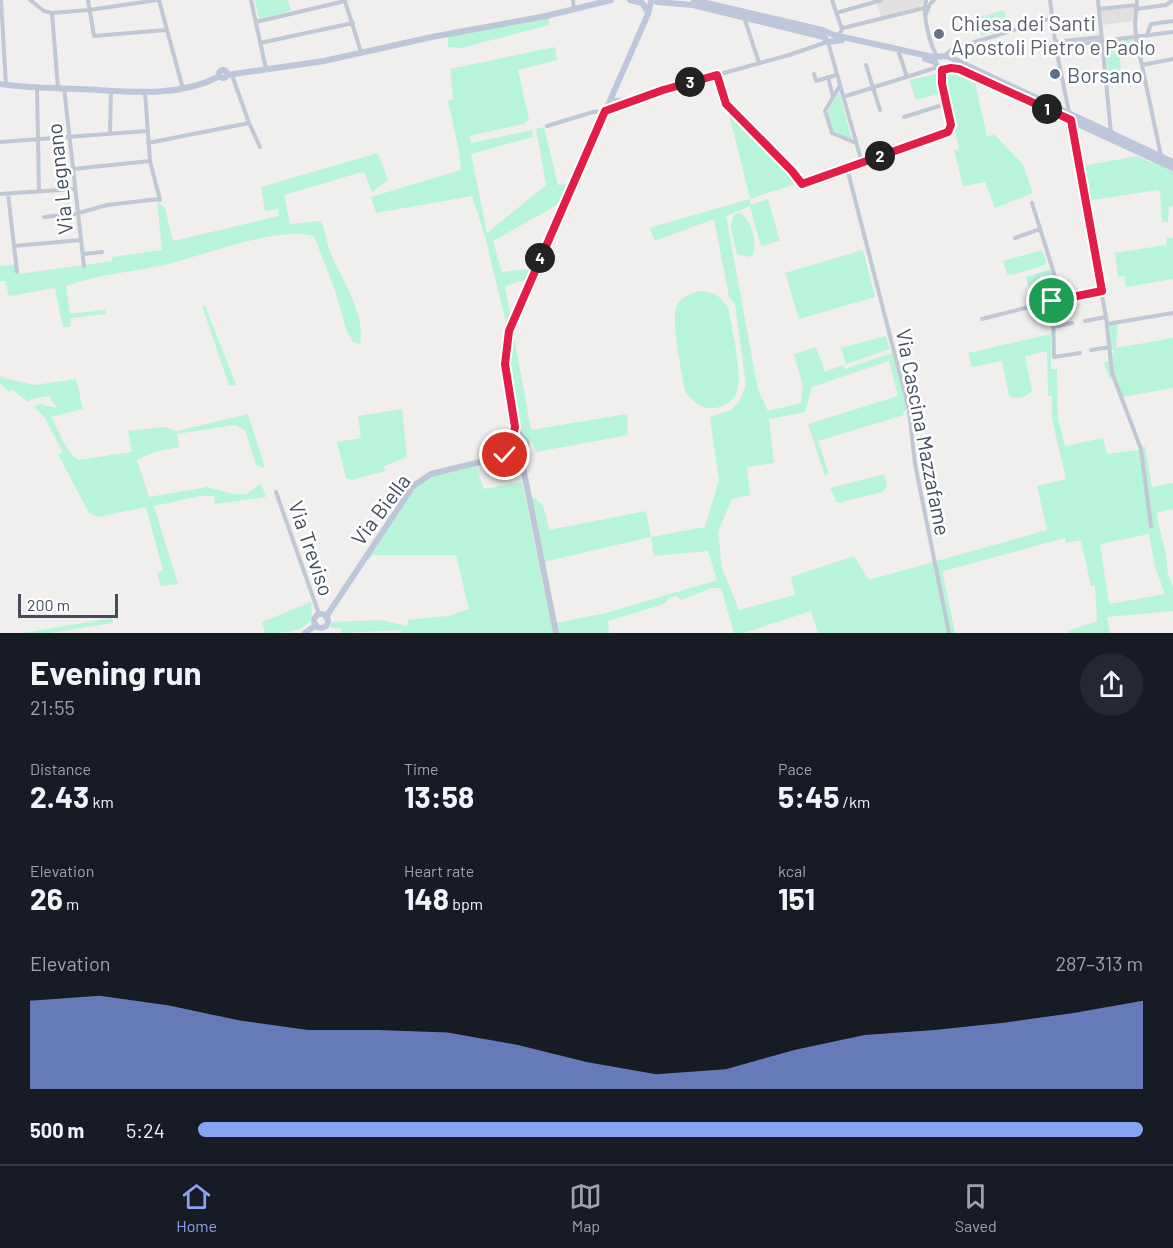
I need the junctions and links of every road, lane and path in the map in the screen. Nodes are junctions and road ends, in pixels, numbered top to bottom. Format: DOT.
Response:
graph roads {
  1 [pos="1,0"];
  2 [pos="30,0"];
  3 [pos="88,0"];
  4 [pos="158,0"];
  5 [pos="251,0"];
  6 [pos="573,0"];
  7 [pos="611,0"];
  8 [pos="630,0"];
  9 [pos="694,0"];
  10 [pos="832,0"];
  11 [pos="882,0"];
  12 [pos="1050,0"];
  13 [pos="1098,0"];
  14 [pos="1173,0"];
  15 [pos="345,1"];
  16 [pos="653,1"];
  17 [pos="706,1"];
  18 [pos="929,1"];
  19 [pos="1137,3"];
  20 [pos="924,8"];
  21 [pos="1144,8"];
  22 [pos="574,9"];
  23 [pos="1099,9"];
  24 [pos="89,10"];
  25 [pos="52,13"];
  26 [pos="648,13"];
  27 [pos="836,13"];
  28 [pos="744,16"];
  29 [pos="925,17"];
  30 [pos="1052,18"];
  31 [pos="1173,21"];
  32 [pos="256,22"];
  33 [pos="353,23"];
  34 [pos="842,29"];
  35 [pos="166,30"];
  36 [pos="1173,32"];
  37 [pos="1147,35"];
  38 [pos="1136,37"];
  39 [pos="828,39"];
  40 [pos="1102,39"];
  41 [pos="260,43"];
  42 [pos="1055,45"];
  43 [pos="362,53"];
  44 [pos="899,53"];
  45 [pos="1173,59"];
  46 [pos="942,62"];
  47 [pos="759,63"];
  48 [pos="866,64"];
  49 [pos="1142,64"];
  50 [pos="266,69"];
  51 [pos="814,74"];
  52 [pos="227,75"];
  53 [pos="717,75"];
  54 [pos="836,75"];
  55 [pos="828,77"];
  56 [pos="907,77"];
  57 [pos="3,84"];
  58 [pos="38,87"];
  59 [pos="840,87"];
  60 [pos="61,88"];
  61 [pos="873,88"];
  62 [pos="183,89"];
  63 [pos="615,89"];
  64 [pos="111,90"];
  65 [pos="145,92"];
  66 [pos="833,97"];
  67 [pos="843,97"];
  68 [pos="610,99"];
  69 [pos="621,100"];
  70 [pos="629,102"];
  71 [pos="946,104"];
  72 [pos="619,106"];
  73 [pos="880,110"];
  74 [pos="605,111"];
  75 [pos="904,117"];
  76 [pos="1070,117"];
  77 [pos="249,123"];
  78 [pos="547,126"];
  79 [pos="147,131"];
  80 [pos="1111,133"];
  81 [pos="110,134"];
  82 [pos="70,137"];
  83 [pos="39,140"];
  84 [pos="0,142"];
  85 [pos="148,143"];
  86 [pos="856,144"];
  87 [pos="260,147"];
  88 [pos="1161,156"];
  89 [pos="150,160"];
  90 [pos="1173,162"];
  91 [pos="862,163"];
  92 [pos="848,168"];
  93 [pos="1173,168"];
  94 [pos="73,169"];
  95 [pos="75,189"];
  96 [pos="39,191"];
  97 [pos="0,194"];
  98 [pos="8,194"];
  99 [pos="1032,203"];
  100 [pos="78,213"];
  101 [pos="44,217"];
  102 [pos="1040,229"];
  103 [pos="1015,238"];
  104 [pos="81,240"];
  105 [pos="14,246"];
  106 [pos="102,252"];
  107 [pos="83,254"];
  108 [pos="84,266"];
  109 [pos="17,272"];
  110 [pos="1102,291"];
  111 [pos="1055,300"];
  112 [pos="1173,313"];
  113 [pos="1106,317"];
  114 [pos="982,319"];
  115 [pos="1085,321"];
  116 [pos="1072,323"];
  117 [pos="1107,324"];
  118 [pos="1053,327"];
  119 [pos="1110,347"];
  120 [pos="1091,350"];
  121 [pos="1080,353"];
  122 [pos="515,427"];
  123 [pos="523,438"];
  124 [pos="512,441"];
  125 [pos="525,450"];
  126 [pos="517,453"];
  127 [pos="489,459"];
  128 [pos="523,467"];
  129 [pos="276,492"];
  130 [pos="1151,526"];
  131 [pos="323,615"];
  132 [pos="315,625"];
  133 [pos="305,633"];
  134 [pos="555,633"];
  135 [pos="949,633"];
  1 -- 57 [label="street"];
  2 -- 25 [label="street"];
  3 -- 24 [label="street"];
  4 -- 24 [label="street"];
  4 -- 35 [label="street"];
  5 -- 32 [label="street"];
  6 -- 22 [label="street"];
  7 -- 22 [label="street"];
  8 -- 26 [label="street"];
  9 -- 17 [label="street"];
  10 -- 27 [label="street"];
  11 -- 27 [label="street"];
  12 -- 30 [label="street"];
  13 -- 23 [label="street"];
  14 -- 21 [label="street"];
  15 -- 32 [label="street"];
  15 -- 33 [label="street"];
  16 -- 26 [label="street"];
  16 -- 28 [label="street"];
  17 -- 39 [label="street"];
  18 -- 20 [label="street"];
  18 -- 29 [label="street"];
  19 -- 21 [label="street"];
  19 -- 21 [label="street"];
  19 -- 23 [label="street"];
  19 -- 38 [label="street"];
  20 -- 29 [label="street"];
  20 -- 34 [label="street"];
  22 -- 43 [label="street"];
  23 -- 40 [label="street"];
  24 -- 25 [label="street"];
  24 -- 35 [label="street"];
  25 -- 60 [label="street, Via Legnano"];
  26 -- 63 [label="street"];
  27 -- 34 [label="street"];
  28 -- 39 [label="street"];
  28 -- 47 [label="street"];
  29 -- 46 [label="street"];
  30 -- 42 [label="street"];
  30 -- 46 [label="street"];
  31 -- 37 [label="street"];
  32 -- 41 [label="street"];
  33 -- 41 [label="street"];
  33 -- 43 [label="street"];
  34 -- 39 [label="street"];
  35 -- 62 [label="street"];
  36 -- 37 [label="street"];
  37 -- 38 [label="street"];
  38 -- 40 [label="street"];
  38 -- 49 [label="street"];
  39 -- 44 [label="street"];
  39 -- 46 [label="street"];
  39 -- 47 [label="street"];
  39 -- 54 [label="street"];
  40 -- 42 [label="street"];
  40 -- 80 [label="street"];
  41 -- 50 [label="street"];
  42 -- 76 [label="street"];
  43 -- 50 [label="street"];
  44 -- 46 [label="street"];
  44 -- 56 [label="street"];
  45 -- 49 [label="street"];
  46 -- 56 [label="street"];
  46 -- 71 [label="street"];
  46 -- 76 [label="street"];
  46 -- 76 [label="street"];
  47 -- 53 [label="street"];
  48 -- 61 [label="street"];
  49 -- 88 [label="street"];
  50 -- 52 [label="street"];
  51 -- 55 [label="street"];
  52 -- 62 [label="street"];
  52 -- 77 [label="street"];
  53 -- 70 [label="street"];
  53 -- 92 [label="street"];
  54 -- 55 [label="street"];
  54 -- 59 [label="street"];
  55 -- 66 [label="street"];
  56 -- 61 [label="street"];
  57 -- 58 [label="street"];
  58 -- 60 [label="street"];
  58 -- 83 [label="street"];
  59 -- 66 [label="street"];
  59 -- 67 [label="street"];
  60 -- 64 [label="street"];
  60 -- 82 [label="street, Via Legnano"];
  61 -- 67 [label="street"];
  61 -- 73 [label="street"];
  62 -- 65 [label="street"];
  63 -- 68 [label="street"];
  63 -- 69 [label="street"];
  64 -- 65 [label="street"];
  64 -- 81 [label="street"];
  65 -- 79 [label="street"];
  66 -- 86 [label="street"];
  67 -- 86 [label="street"];
  68 -- 69 [label="street"];
  68 -- 72 [label="street"];
  68 -- 74 [label="street"];
  69 -- 70 [label="street"];
  70 -- 72 [label="street"];
  71 -- 75 [label="street"];
  71 -- 91 [label="street"];
  72 -- 74 [label="street"];
  74 -- 78 [label="street"];
  74 -- 122 [label="street"];
  76 -- 80 [label="street"];
  76 -- 93 [label="street"];
  76 -- 110 [label="street"];
  77 -- 85 [label="street"];
  77 -- 87 [label="street"];
  79 -- 81 [label="street"];
  79 -- 85 [label="street"];
  80 -- 88 [label="street"];
  81 -- 82 [label="street"];
  82 -- 83 [label="street"];
  82 -- 94 [label="street, Via Legnano"];
  83 -- 84 [label="street"];
  83 -- 96 [label="street"];
  85 -- 89 [label="street"];
  86 -- 91 [label="street"];
  88 -- 90 [label="street"];
  89 -- 94 [label="street"];
  89 -- 100 [label="street"];
  91 -- 92 [label="street"];
  92 -- 135 [label="street, Via Cascina Mazzafame"];
  94 -- 95 [label="street, Via Legnano"];
  95 -- 96 [label="street"];
  95 -- 100 [label="street, Via Legnano"];
  96 -- 98 [label="street"];
  97 -- 98 [label="street"];
  98 -- 105 [label="street"];
  99 -- 102 [label="street"];
  100 -- 101 [label="street"];
  100 -- 104 [label="street, Via Legnano"];
  102 -- 103 [label="street"];
  102 -- 111 [label="street"];
  104 -- 105 [label="street"];
  104 -- 107 [label="street, Via Legnano"];
  105 -- 109 [label="street"];
  106 -- 107 [label="street"];
  107 -- 108 [label="street, Via Legnano"];
  110 -- 111 [label="street"];
  110 -- 113 [label="street"];
  111 -- 114 [label="street"];
  111 -- 118 [label="street"];
  112 -- 117 [label="street"];
  113 -- 115 [label="street"];
  113 -- 117 [label="street"];
  116 -- 118 [label="street"];
  117 -- 119 [label="street"];
  118 -- 121 [label="street"];
  119 -- 120 [label="street"];
  119 -- 130 [label="street"];
  122 -- 123 [label="street"];
  122 -- 124 [label="street"];
  123 -- 124 [label="street"];
  123 -- 125 [label="street"];
  124 -- 126 [label="street"];
  124 -- 127 [label="street, Via Biella"];
  125 -- 126 [label="street"];
  125 -- 128 [label="street"];
  126 -- 127 [label="street, Via Biella"];
  126 -- 128 [label="street"];
  127 -- 131 [label="street, Via Biella"];
  128 -- 134 [label="street"];
  129 -- 131 [label="street, Via Treviso"];
  131 -- 132 [label="street"];
  131 -- 132 [label="street"];
  132 -- 133 [label="street"];
}
